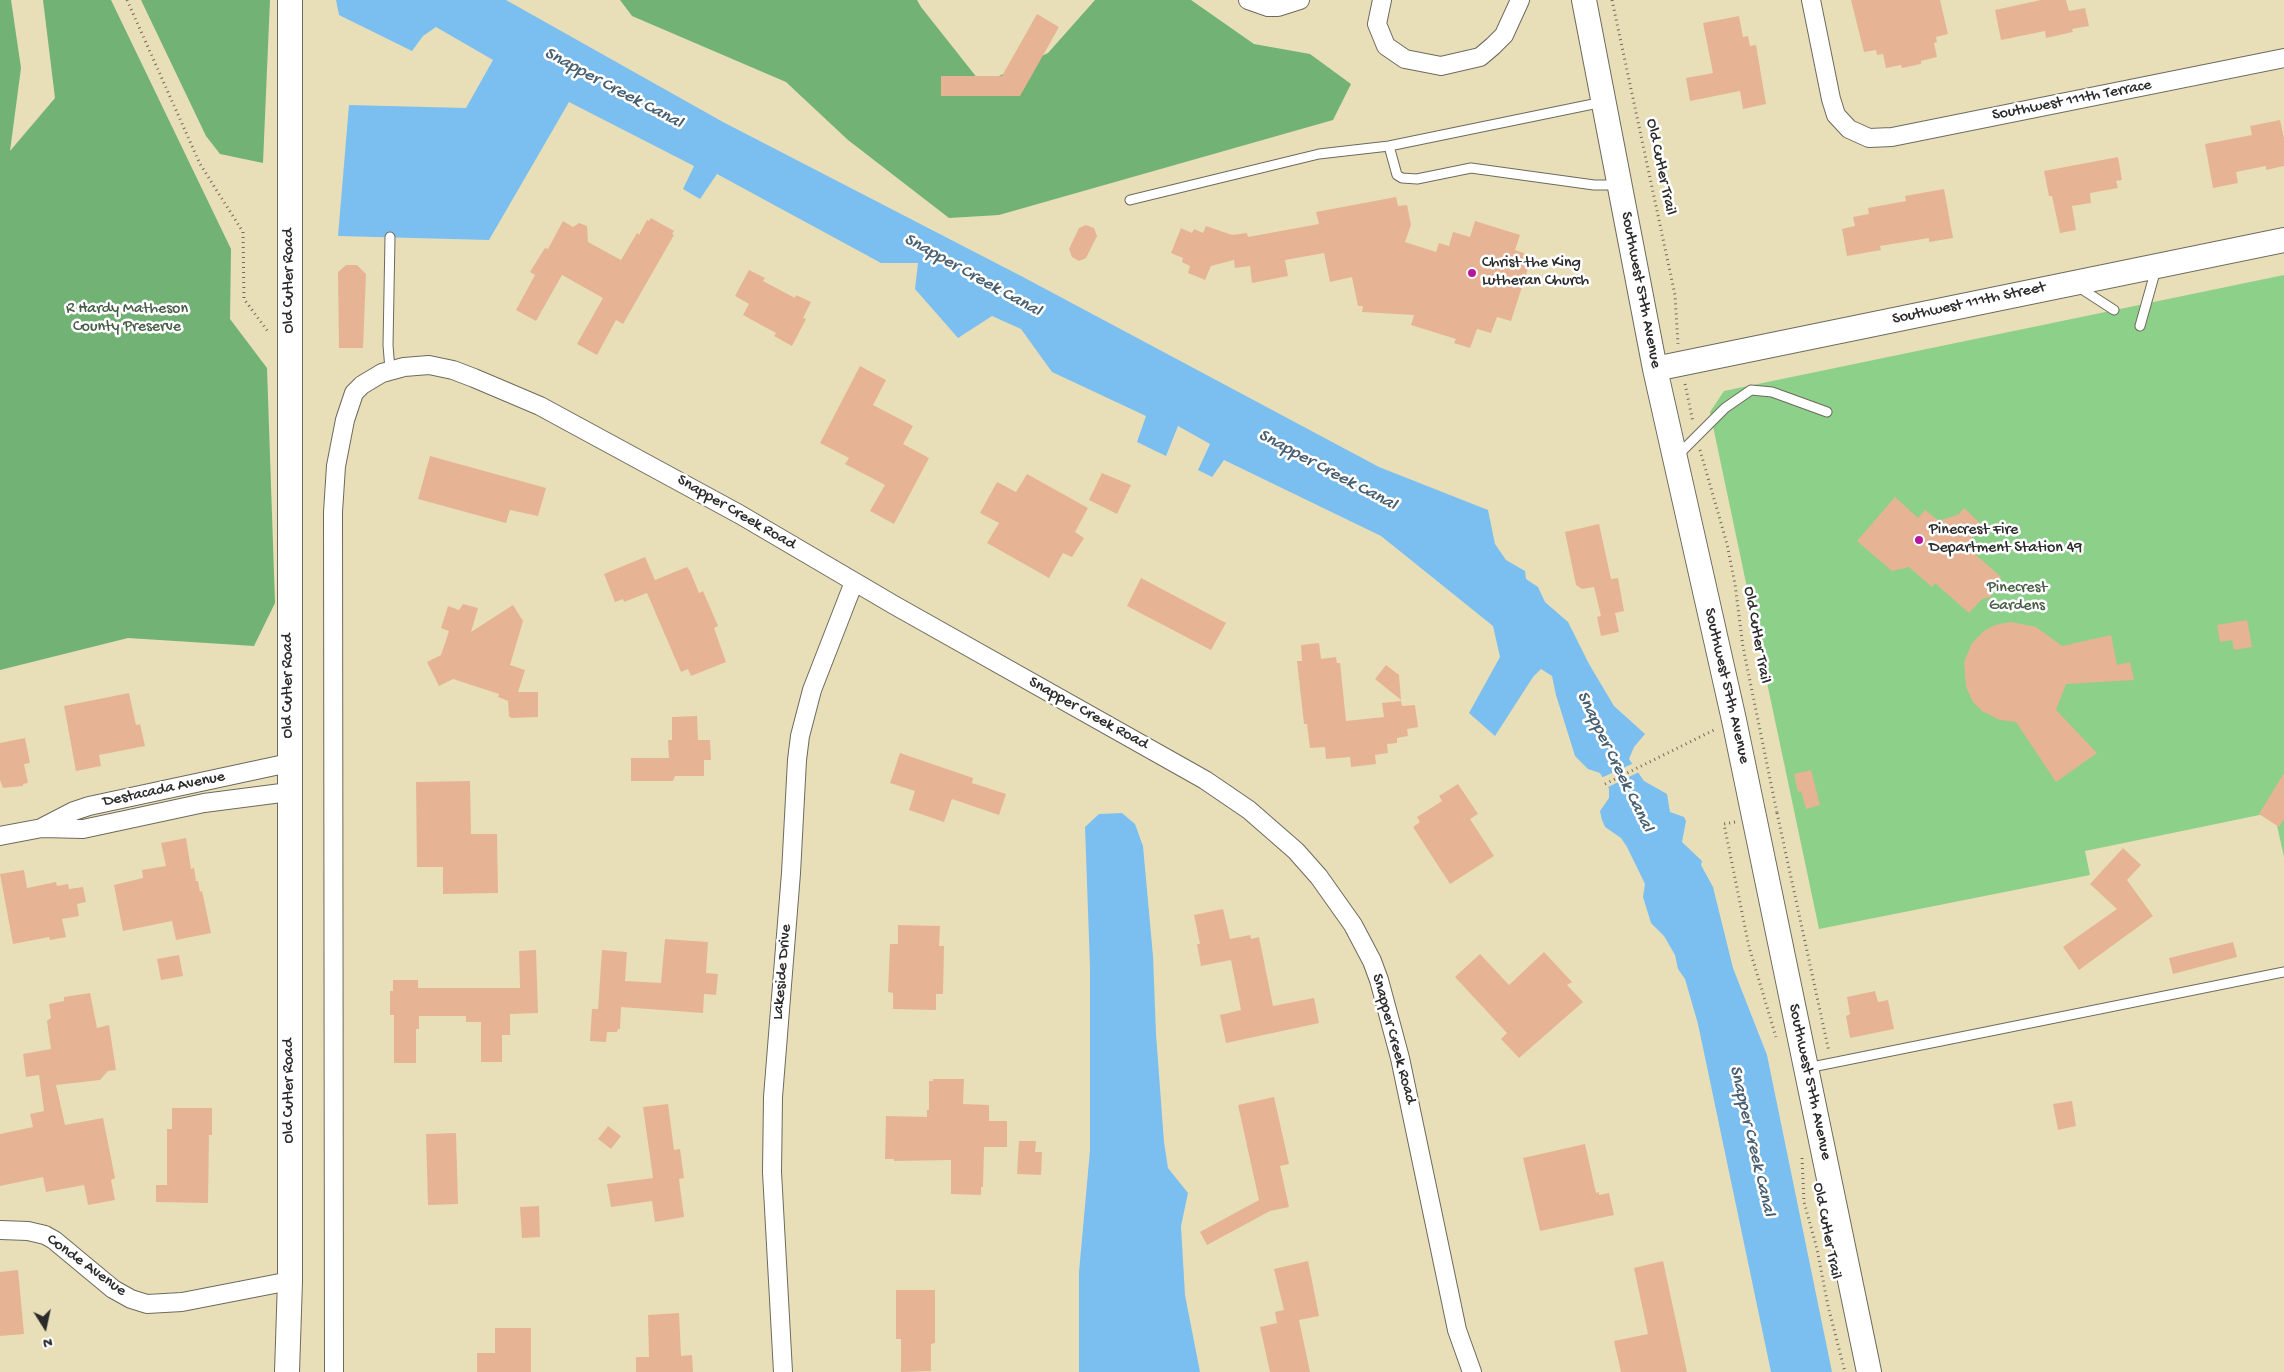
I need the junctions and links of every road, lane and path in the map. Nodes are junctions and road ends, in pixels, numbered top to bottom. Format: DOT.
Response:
graph roads {
  1 [pos="127,0"];
  2 [pos="290,0"];
  3 [pos="1248,0"];
  4 [pos="1300,0"];
  5 [pos="1382,0"];
  6 [pos="1520,0"];
  7 [pos="1584,0"];
  8 [pos="1612,0"];
  9 [pos="1811,0"];
  10 [pos="2284,58"];
  11 [pos="1604,102"];
  12 [pos="1389,146"];
  13 [pos="1620,184"];
  14 [pos="1130,200"];
  15 [pos="390,237"];
  16 [pos="2284,240"];
  17 [pos="2157,266"];
  18 [pos="2073,283"];
  19 [pos="2114,310"];
  20 [pos="2140,326"];
  21 [pos="1678,340"];
  22 [pos="290,360"];
  23 [pos="1655,369"];
  24 [pos="390,370"];
  25 [pos="1687,396"];
  26 [pos="1827,412"];
  27 [pos="1694,428"];
  28 [pos="1700,452"];
  29 [pos="1674,459"];
  30 [pos="854,582"];
  31 [pos="1734,720"];
  32 [pos="289,763"];
  33 [pos="1606,784"];
  34 [pos="160,791"];
  35 [pos="290,792"];
  36 [pos="165,812"];
  37 [pos="1777,813"];
  38 [pos="1771,814"];
  39 [pos="1738,821"];
  40 [pos="42,828"];
  41 [pos="0,836"];
  42 [pos="2284,972"];
  43 [pos="1777,1040"];
  44 [pos="1829,1055"];
  45 [pos="1806,1068"];
  46 [pos="1802,1151"];
  47 [pos="0,1230"];
  48 [pos="290,1281"];
  49 [pos="287,1372"];
  50 [pos="334,1372"];
  51 [pos="783,1372"];
  52 [pos="1472,1372"];
  53 [pos="1845,1372"];
  54 [pos="1869,1372"];
  1 -- 22 [label="path"];
  2 -- 22 [label="main road, Old Cutler Road"];
  3 -- 4 [label="street"];
  5 -- 6 [label="street"];
  7 -- 11 [label="main road, Southwest 57th Avenue"];
  8 -- 21 [label="path, Old Cutler Trail"];
  9 -- 10 [label="street, Southwest 111th Terrace"];
  11 -- 12 [label="lane"];
  11 -- 13 [label="main road, Southwest 57th Avenue"];
  12 -- 13 [label="lane"];
  12 -- 14 [label="lane"];
  13 -- 23 [label="main road, Southwest 57th Avenue"];
  15 -- 24 [label="lane"];
  16 -- 17 [label="main road, Southwest 111th Street"];
  17 -- 18 [label="main road, Southwest 111th Street"];
  17 -- 20 [label="lane"];
  18 -- 19 [label="lane"];
  18 -- 23 [label="main road, Southwest 111th Street"];
  22 -- 32 [label="main road, Old Cutler Road"];
  23 -- 29 [label="main road, Southwest 57th Avenue"];
  24 -- 30 [label="street, Snapper Creek Road"];
  24 -- 50 [label="street, Snapper Creek Road"];
  25 -- 27 [label="path"];
  26 -- 29 [label="lane"];
  28 -- 37 [label="path, Old Cutler Trail"];
  29 -- 31 [label="main road, Southwest 57th Avenue"];
  30 -- 51 [label="street, Lakeside Drive"];
  30 -- 52 [label="street, Snapper Creek Road"];
  31 -- 33 [label="path"];
  31 -- 45 [label="main road, Southwest 57th Avenue"];
  32 -- 34 [label="street, Destacada Avenue"];
  32 -- 35 [label="main road, Old Cutler Road"];
  34 -- 36 [label="street"];
  34 -- 40 [label="street, Destacada Avenue"];
  35 -- 36 [label="street, Destacada Avenue"];
  35 -- 48 [label="main road, Old Cutler Road"];
  36 -- 40 [label="street, Destacada Avenue"];
  37 -- 38 [label="path"];
  37 -- 44 [label="path, Old Cutler Trail"];
  39 -- 43 [label="path"];
  40 -- 41 [label="street, Destacada Avenue"];
  42 -- 45 [label="lane"];
  45 -- 54 [label="main road, Southwest 57th Avenue"];
  46 -- 53 [label="path, Old Cutler Trail"];
  47 -- 48 [label="street, Conde Avenue"];
  48 -- 49 [label="main road, Old Cutler Road"];
}
